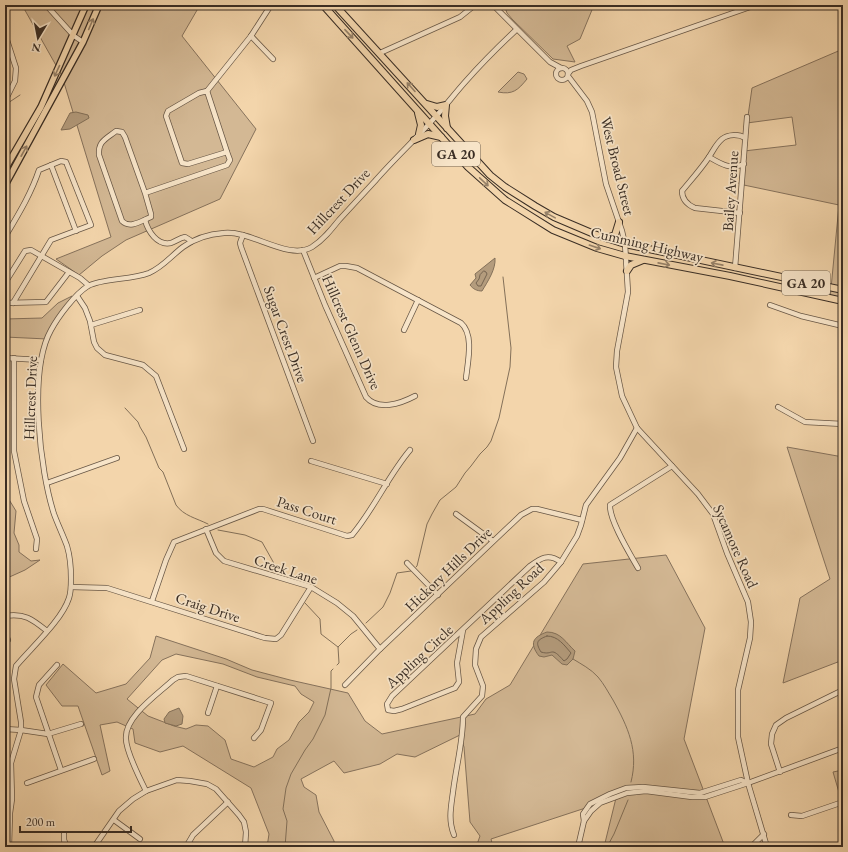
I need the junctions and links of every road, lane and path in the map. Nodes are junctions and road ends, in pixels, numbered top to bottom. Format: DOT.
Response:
graph roads {
  1 [pos="46,5"];
  2 [pos="86,5"];
  3 [pos="99,5"];
  4 [pos="271,5"];
  5 [pos="323,5"];
  6 [pos="335,5"];
  7 [pos="475,5"];
  8 [pos="492,5"];
  9 [pos="756,5"];
  10 [pos="516,30"];
  11 [pos="5,34"];
  12 [pos="74,36"];
  13 [pos="251,36"];
  14 [pos="83,42"];
  15 [pos="380,53"];
  16 [pos="273,59"];
  17 [pos="550,62"];
  18 [pos="581,66"];
  19 [pos="563,68"];
  20 [pos="556,74"];
  21 [pos="568,75"];
  22 [pos="562,80"];
  23 [pos="575,86"];
  24 [pos="207,91"];
  25 [pos="5,101"];
  26 [pos="425,103"];
  27 [pos="446,105"];
  28 [pos="417,110"];
  29 [pos="437,116"];
  30 [pos="747,117"];
  31 [pos="429,123"];
  32 [pos="447,128"];
  33 [pos="419,134"];
  34 [pos="441,137"];
  35 [pos="745,138"];
  36 [pos="414,140"];
  37 [pos="228,152"];
  38 [pos="709,157"];
  39 [pos="744,164"];
  40 [pos="51,165"];
  41 [pos="5,169"];
  42 [pos="5,185"];
  43 [pos="145,193"];
  44 [pos="740,213"];
  45 [pos="145,220"];
  46 [pos="619,222"];
  47 [pos="76,231"];
  48 [pos="243,235"];
  49 [pos="5,237"];
  50 [pos="607,238"];
  51 [pos="191,242"];
  52 [pos="625,244"];
  53 [pos="303,250"];
  54 [pos="41,256"];
  55 [pos="625,256"];
  56 [pos="645,260"];
  57 [pos="735,268"];
  58 [pos="627,271"];
  59 [pos="69,272"];
  60 [pos="314,278"];
  61 [pos="5,283"];
  62 [pos="88,286"];
  63 [pos="843,290"];
  64 [pos="77,296"];
  65 [pos="418,300"];
  66 [pos="843,301"];
  67 [pos="5,303"];
  68 [pos="13,303"];
  69 [pos="770,305"];
  70 [pos="140,310"];
  71 [pos="91,325"];
  72 [pos="843,326"];
  73 [pos="404,330"];
  74 [pos="5,358"];
  75 [pos="14,358"];
  76 [pos="41,360"];
  77 [pos="466,378"];
  78 [pos="415,396"];
  79 [pos="778,407"];
  80 [pos="843,424"];
  81 [pos="637,428"];
  82 [pos="313,440"];
  83 [pos="184,448"];
  84 [pos="410,450"];
  85 [pos="117,458"];
  86 [pos="311,461"];
  87 [pos="672,466"];
  88 [pos="47,483"];
  89 [pos="387,484"];
  90 [pos="456,514"];
  91 [pos="582,520"];
  92 [pos="206,529"];
  93 [pos="493,541"];
  94 [pos="36,549"];
  95 [pos="561,562"];
  96 [pos="407,563"];
  97 [pos="638,568"];
  98 [pos="71,587"];
  99 [pos="311,587"];
  100 [pos="438,595"];
  101 [pos="152,601"];
  102 [pos="5,616"];
  103 [pos="463,630"];
  104 [pos="47,631"];
  105 [pos="5,633"];
  106 [pos="5,641"];
  107 [pos="380,649"];
  108 [pos="57,665"];
  109 [pos="345,685"];
  110 [pos="217,686"];
  111 [pos="843,690"];
  112 [pos="208,714"];
  113 [pos="81,724"];
  114 [pos="5,729"];
  115 [pos="21,730"];
  116 [pos="48,734"];
  117 [pos="254,738"];
  118 [pos="843,748"];
  119 [pos="94,759"];
  120 [pos="61,770"];
  121 [pos="780,772"];
  122 [pos="27,783"];
  123 [pos="748,784"];
  124 [pos="146,791"];
  125 [pos="228,802"];
  126 [pos="843,802"];
  127 [pos="791,815"];
  128 [pos="114,820"];
  129 [pos="64,834"];
  130 [pos="764,834"];
  131 [pos="454,835"];
  132 [pos="140,839"];
  133 [pos="9,847"];
  134 [pos="67,847"];
  135 [pos="94,847"];
  136 [pos="186,847"];
  137 [pos="245,847"];
  138 [pos="578,847"];
  139 [pos="751,847"];
  140 [pos="767,847"];
  1 -- 12 [label="street"];
  2 -- 12 [label="main road"];
  14 -- 3 [label="main road, one-way"];
  4 -- 13 [label="street"];
  5 -- 28 [label="highway, Cumming Highway / GA 20, one-way"];
  6 -- 15 [label="highway, Cumming Highway / GA 20"];
  7 -- 15 [label="street"];
  8 -- 10 [label="street"];
  9 -- 18 [label="street"];
  10 -- 17 [label="street"];
  10 -- 27 [label="street, Hillcrest Drive"];
  11 -- 25 [label="street"];
  12 -- 14 [label="street"];
  12 -- 41 [label="main road, one-way"];
  13 -- 16 [label="street"];
  13 -- 24 [label="street"];
  42 -- 14 [label="main road, one-way"];
  26 -- 15 [label="highway, Cumming Highway / GA 20, one-way"];
  17 -- 19 [label="street"];
  17 -- 20 [label="street"];
  18 -- 19 [label="street"];
  18 -- 21 [label="street"];
  19 -- 20 [label="street"];
  19 -- 21 [label="street"];
  20 -- 22 [label="street"];
  21 -- 22 [label="street"];
  21 -- 23 [label="street, West Broad Street"];
  22 -- 23 [label="street, West Broad Street"];
  23 -- 46 [label="street, West Broad Street"];
  24 -- 37 [label="street"];
  24 -- 37 [label="street"];
  26 -- 27 [label="highway"];
  26 -- 29 [label="highway, Cumming Highway / GA 20"];
  27 -- 29 [label="street, Hillcrest Drive"];
  27 -- 32 [label="highway"];
  28 -- 31 [label="highway, Cumming Highway / GA 20"];
  28 -- 33 [label="highway"];
  29 -- 31 [label="street, Hillcrest Drive"];
  29 -- 32 [label="highway, Cumming Highway / GA 20"];
  30 -- 35 [label="street, Bailey Avenue"];
  31 -- 33 [label="street, Hillcrest Drive"];
  31 -- 34 [label="highway, Cumming Highway / GA 20"];
  50 -- 32 [label="highway, Cumming Highway / GA 20, one-way"];
  33 -- 36 [label="street, Hillcrest Drive"];
  34 -- 36 [label="highway"];
  34 -- 55 [label="highway, Cumming Highway / GA 20, one-way"];
  35 -- 38 [label="street"];
  35 -- 39 [label="street, Bailey Avenue"];
  36 -- 53 [label="street, Hillcrest Drive"];
  37 -- 43 [label="street"];
  38 -- 39 [label="street"];
  38 -- 44 [label="street"];
  39 -- 44 [label="street, Bailey Avenue"];
  40 -- 47 [label="street"];
  40 -- 47 [label="street"];
  40 -- 49 [label="street"];
  43 -- 45 [label="street"];
  43 -- 45 [label="street"];
  44 -- 57 [label="street, Bailey Avenue"];
  45 -- 51 [label="street"];
  46 -- 50 [label="highway"];
  46 -- 52 [label="street, West Broad Street"];
  47 -- 54 [label="street"];
  48 -- 51 [label="street, Hillcrest Drive"];
  48 -- 53 [label="street, Hillcrest Drive"];
  48 -- 82 [label="street, Sugar Crest Drive"];
  50 -- 52 [label="highway, Cumming Highway / GA 20"];
  51 -- 62 [label="street, Hillcrest Drive"];
  52 -- 55 [label="street, West Broad Street"];
  57 -- 52 [label="highway, Cumming Highway / GA 20, one-way"];
  53 -- 60 [label="street, Hillcrest Glenn Drive"];
  54 -- 59 [label="street"];
  54 -- 61 [label="street"];
  54 -- 68 [label="street"];
  55 -- 56 [label="highway, Cumming Highway / GA 20"];
  55 -- 58 [label="street, Sycamore Road"];
  56 -- 58 [label="highway"];
  56 -- 66 [label="highway, Cumming Highway / GA 20, one-way"];
  57 -- 63 [label="highway, Cumming Highway / GA 20"];
  58 -- 81 [label="street, Sycamore Road"];
  59 -- 62 [label="street"];
  59 -- 68 [label="street"];
  60 -- 65 [label="street"];
  60 -- 78 [label="street, Hillcrest Glenn Drive"];
  62 -- 64 [label="street, Hillcrest Drive"];
  64 -- 71 [label="street"];
  64 -- 76 [label="street, Hillcrest Drive"];
  65 -- 73 [label="street"];
  65 -- 77 [label="street"];
  67 -- 68 [label="street"];
  69 -- 72 [label="street"];
  70 -- 71 [label="street"];
  71 -- 83 [label="street"];
  74 -- 75 [label="street"];
  75 -- 76 [label="street"];
  75 -- 94 [label="street"];
  76 -- 88 [label="street, Hillcrest Drive"];
  79 -- 80 [label="street"];
  81 -- 87 [label="street, Sycamore Road"];
  81 -- 91 [label="street, Appling Road"];
  84 -- 89 [label="street, Pass Court"];
  85 -- 88 [label="street"];
  86 -- 89 [label="street"];
  87 -- 97 [label="street"];
  87 -- 123 [label="street, Sycamore Road"];
  88 -- 98 [label="street, Hillcrest Drive"];
  89 -- 92 [label="street, Pass Court"];
  90 -- 93 [label="street"];
  91 -- 93 [label="street, Hickory Hills Drive"];
  91 -- 95 [label="street, Appling Road"];
  92 -- 99 [label="street, Creek Lane"];
  92 -- 101 [label="street, Pass Court"];
  93 -- 100 [label="street, Hickory Hills Drive"];
  95 -- 103 [label="street, Appling Circle"];
  95 -- 131 [label="street, Appling Road"];
  96 -- 100 [label="street"];
  98 -- 101 [label="street, Craig Drive"];
  98 -- 104 [label="street, Hillcrest Drive"];
  99 -- 101 [label="street, Craig Drive"];
  99 -- 107 [label="street, Creek Lane"];
  100 -- 107 [label="street, Hickory Hills Drive"];
  102 -- 104 [label="street"];
  103 -- 103 [label="street, Appling Circle"];
  104 -- 115 [label="street, Hillcrest Drive"];
  105 -- 106 [label="street"];
  107 -- 109 [label="street, Hickory Hills Drive"];
  108 -- 116 [label="street"];
  110 -- 112 [label="street"];
  110 -- 117 [label="street"];
  110 -- 124 [label="street"];
  111 -- 121 [label="street"];
  113 -- 116 [label="street"];
  114 -- 115 [label="street"];
  115 -- 116 [label="street"];
  115 -- 133 [label="street, Hillcrest Drive"];
  116 -- 120 [label="street"];
  118 -- 121 [label="street"];
  119 -- 120 [label="street"];
  120 -- 122 [label="street"];
  121 -- 123 [label="street"];
  123 -- 130 [label="street, Sycamore Road"];
  123 -- 138 [label="street"];
  124 -- 125 [label="street"];
  124 -- 128 [label="street"];
  125 -- 136 [label="street"];
  125 -- 137 [label="street"];
  126 -- 127 [label="street"];
  128 -- 132 [label="street"];
  128 -- 135 [label="street"];
  129 -- 134 [label="street"];
  130 -- 139 [label="street"];
  130 -- 140 [label="street, Sycamore Road"];
}
